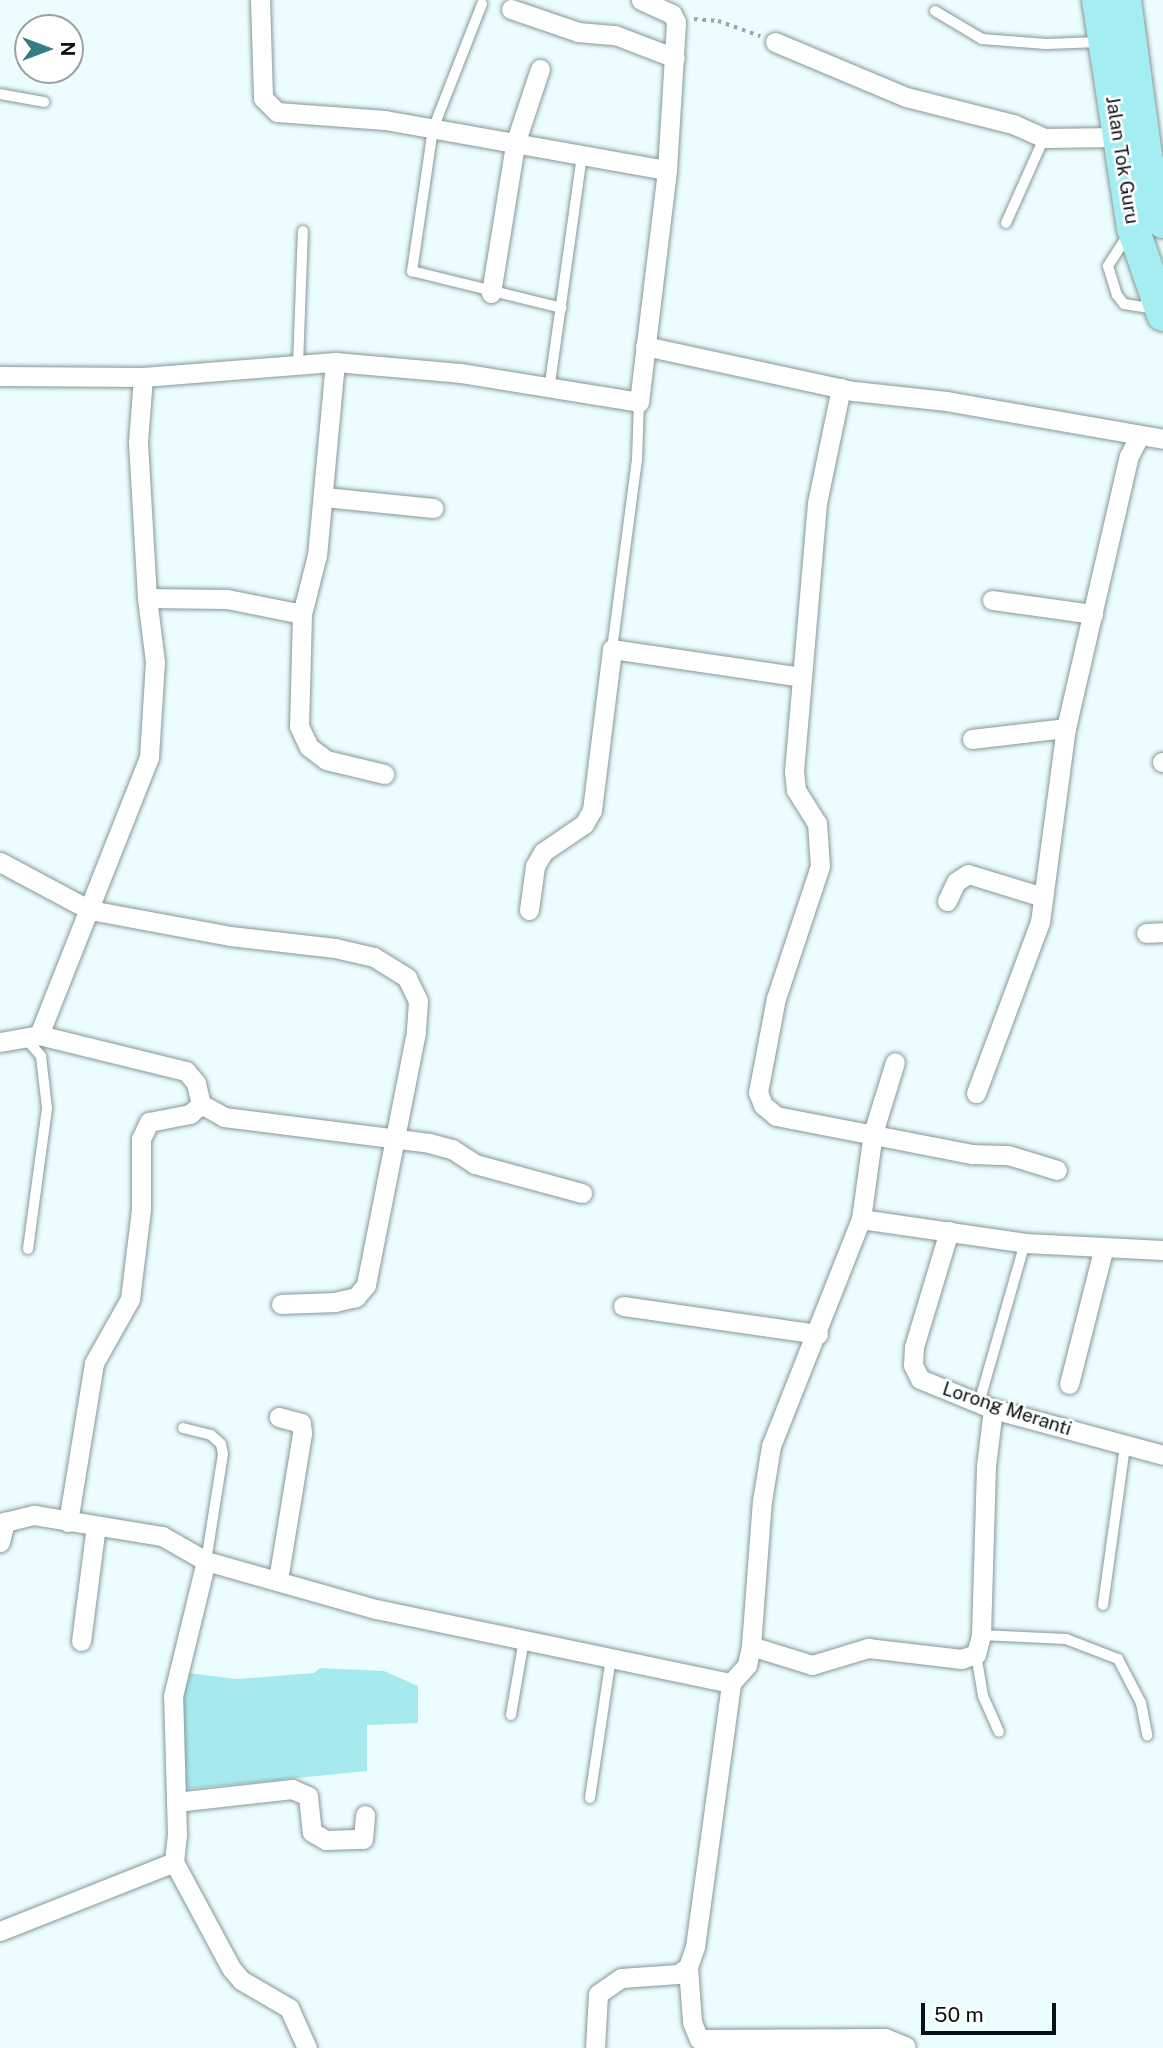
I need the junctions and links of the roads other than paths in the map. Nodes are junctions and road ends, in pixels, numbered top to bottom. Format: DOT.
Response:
graph roads {
  1 [pos="260,0"];
  2 [pos="641,0"];
  3 [pos="1098,0"];
  4 [pos="1125,0"];
  5 [pos="482,4"];
  6 [pos="511,9"];
  7 [pos="935,11"];
  8 [pos="1104,41"];
  9 [pos="775,42"];
  10 [pos="675,58"];
  11 [pos="540,69"];
  12 [pos="0,94"];
  13 [pos="44,102"];
  14 [pos="433,129"];
  15 [pos="1117,137"];
  16 [pos="1044,138"];
  17 [pos="515,144"];
  18 [pos="582,156"];
  19 [pos="1154,160"];
  20 [pos="667,170"];
  21 [pos="1163,222"];
  22 [pos="1006,223"];
  23 [pos="303,231"];
  24 [pos="491,293"];
  25 [pos="561,308"];
  26 [pos="1161,312"];
  27 [pos="645,346"];
  28 [pos="335,362"];
  29 [pos="298,365"];
  30 [pos="0,376"];
  31 [pos="143,377"];
  32 [pos="841,388"];
  33 [pos="549,390"];
  34 [pos="639,402"];
  35 [pos="1139,436"];
  36 [pos="1163,439"];
  37 [pos="324,497"];
  38 [pos="433,508"];
  39 [pos="146,598"];
  40 [pos="992,600"];
  41 [pos="302,614"];
  42 [pos="1093,614"];
  43 [pos="612,649"];
  44 [pos="802,677"];
  45 [pos="1066,728"];
  46 [pos="972,739"];
  47 [pos="384,774"];
  48 [pos="0,862"];
  49 [pos="1043,897"];
  50 [pos="947,901"];
  51 [pos="90,910"];
  52 [pos="529,910"];
  53 [pos="34,1038"];
  54 [pos="0,1042"];
  55 [pos="895,1062"];
  56 [pos="976,1093"];
  57 [pos="201,1104"];
  58 [pos="873,1133"];
  59 [pos="394,1136"];
  60 [pos="1057,1170"];
  61 [pos="582,1193"];
  62 [pos="861,1219"];
  63 [pos="949,1231"];
  64 [pos="1025,1243"];
  65 [pos="1104,1247"];
  66 [pos="27,1249"];
  67 [pos="1163,1250"];
  68 [pos="281,1304"];
  69 [pos="623,1306"];
  70 [pos="818,1334"];
  71 [pos="1069,1384"];
  72 [pos="986,1406"];
  73 [pos="279,1417"];
  74 [pos="183,1428"];
  75 [pos="1125,1447"];
  76 [pos="1163,1455"];
  77 [pos="68,1522"];
  78 [pos="96,1526"];
  79 [pos="0,1542"];
  80 [pos="206,1561"];
  81 [pos="278,1580"];
  82 [pos="1103,1605"];
  83 [pos="524,1640"];
  84 [pos="81,1641"];
  85 [pos="978,1644"];
  86 [pos="751,1646"];
  87 [pos="611,1658"];
  88 [pos="731,1683"];
  89 [pos="511,1715"];
  90 [pos="999,1732"];
  91 [pos="1147,1735"];
  92 [pos="590,1798"];
  93 [pos="176,1802"];
  94 [pos="365,1815"];
  95 [pos="174,1862"];
  96 [pos="0,1931"];
  97 [pos="688,1967"];
  98 [pos="905,2046"];
  99 [pos="307,2048"];
  100 [pos="595,2048"];
  1 -- 14 [label="street"];
  2 -- 10 [label="street"];
  3 -- 8 [label="main road, Jalan Tok Guru"];
  4 -- 19 [label="main road, Jalan Tok Guru"];
  5 -- 14 [label="lane"];
  6 -- 10 [label="street"];
  7 -- 8 [label="lane"];
  8 -- 15 [label="main road, Jalan Tok Guru"];
  9 -- 16 [label="street"];
  10 -- 20 [label="street"];
  11 -- 17 [label="street"];
  12 -- 13 [label="lane"];
  14 -- 17 [label="street"];
  14 -- 24 [label="lane"];
  15 -- 16 [label="street"];
  15 -- 26 [label="main road, Jalan Tok Guru"];
  16 -- 22 [label="lane"];
  17 -- 18 [label="street"];
  17 -- 24 [label="street"];
  18 -- 20 [label="street"];
  18 -- 25 [label="lane"];
  19 -- 21 [label="main road, Jalan Tok Guru"];
  20 -- 27 [label="street"];
  23 -- 29 [label="lane"];
  24 -- 25 [label="lane"];
  25 -- 33 [label="lane"];
  27 -- 32 [label="street"];
  27 -- 34 [label="street"];
  28 -- 29 [label="street"];
  28 -- 33 [label="street"];
  28 -- 37 [label="street"];
  29 -- 31 [label="street"];
  30 -- 31 [label="street"];
  31 -- 39 [label="street"];
  32 -- 35 [label="street"];
  32 -- 44 [label="street"];
  33 -- 34 [label="street"];
  34 -- 43 [label="lane"];
  35 -- 36 [label="street"];
  35 -- 42 [label="street"];
  37 -- 38 [label="street"];
  37 -- 41 [label="street"];
  39 -- 41 [label="street"];
  39 -- 51 [label="street"];
  40 -- 42 [label="street"];
  41 -- 47 [label="street"];
  42 -- 45 [label="street"];
  43 -- 44 [label="street"];
  43 -- 52 [label="street"];
  44 -- 58 [label="street"];
  45 -- 46 [label="street"];
  45 -- 49 [label="street"];
  48 -- 51 [label="street"];
  49 -- 50 [label="street"];
  49 -- 56 [label="street"];
  51 -- 53 [label="street"];
  51 -- 59 [label="street"];
  53 -- 54 [label="street"];
  53 -- 57 [label="street"];
  53 -- 66 [label="lane"];
  55 -- 58 [label="street"];
  57 -- 59 [label="street"];
  57 -- 77 [label="street"];
  58 -- 60 [label="street"];
  58 -- 62 [label="street"];
  59 -- 61 [label="street"];
  59 -- 68 [label="street"];
  62 -- 63 [label="street"];
  62 -- 70 [label="street"];
  63 -- 64 [label="street"];
  63 -- 72 [label="street, Lorong Meranti"];
  64 -- 65 [label="street"];
  64 -- 72 [label="lane"];
  65 -- 67 [label="street"];
  65 -- 71 [label="street"];
  69 -- 70 [label="street"];
  70 -- 86 [label="street"];
  72 -- 75 [label="street, Lorong Meranti"];
  72 -- 85 [label="street"];
  73 -- 81 [label="street"];
  74 -- 80 [label="lane"];
  75 -- 76 [label="street, Lorong Meranti"];
  75 -- 82 [label="lane"];
  77 -- 78 [label="street"];
  77 -- 79 [label="street"];
  78 -- 80 [label="street"];
  78 -- 84 [label="street"];
  80 -- 81 [label="street"];
  80 -- 93 [label="street"];
  81 -- 83 [label="street"];
  83 -- 87 [label="street"];
  83 -- 89 [label="lane"];
  85 -- 86 [label="street"];
  85 -- 90 [label="lane"];
  85 -- 91 [label="lane"];
  86 -- 88 [label="street"];
  87 -- 88 [label="street"];
  87 -- 92 [label="lane"];
  88 -- 97 [label="street"];
  93 -- 94 [label="street"];
  93 -- 95 [label="street"];
  95 -- 96 [label="street"];
  95 -- 99 [label="street"];
  97 -- 98 [label="street"];
  97 -- 100 [label="street"];
}
